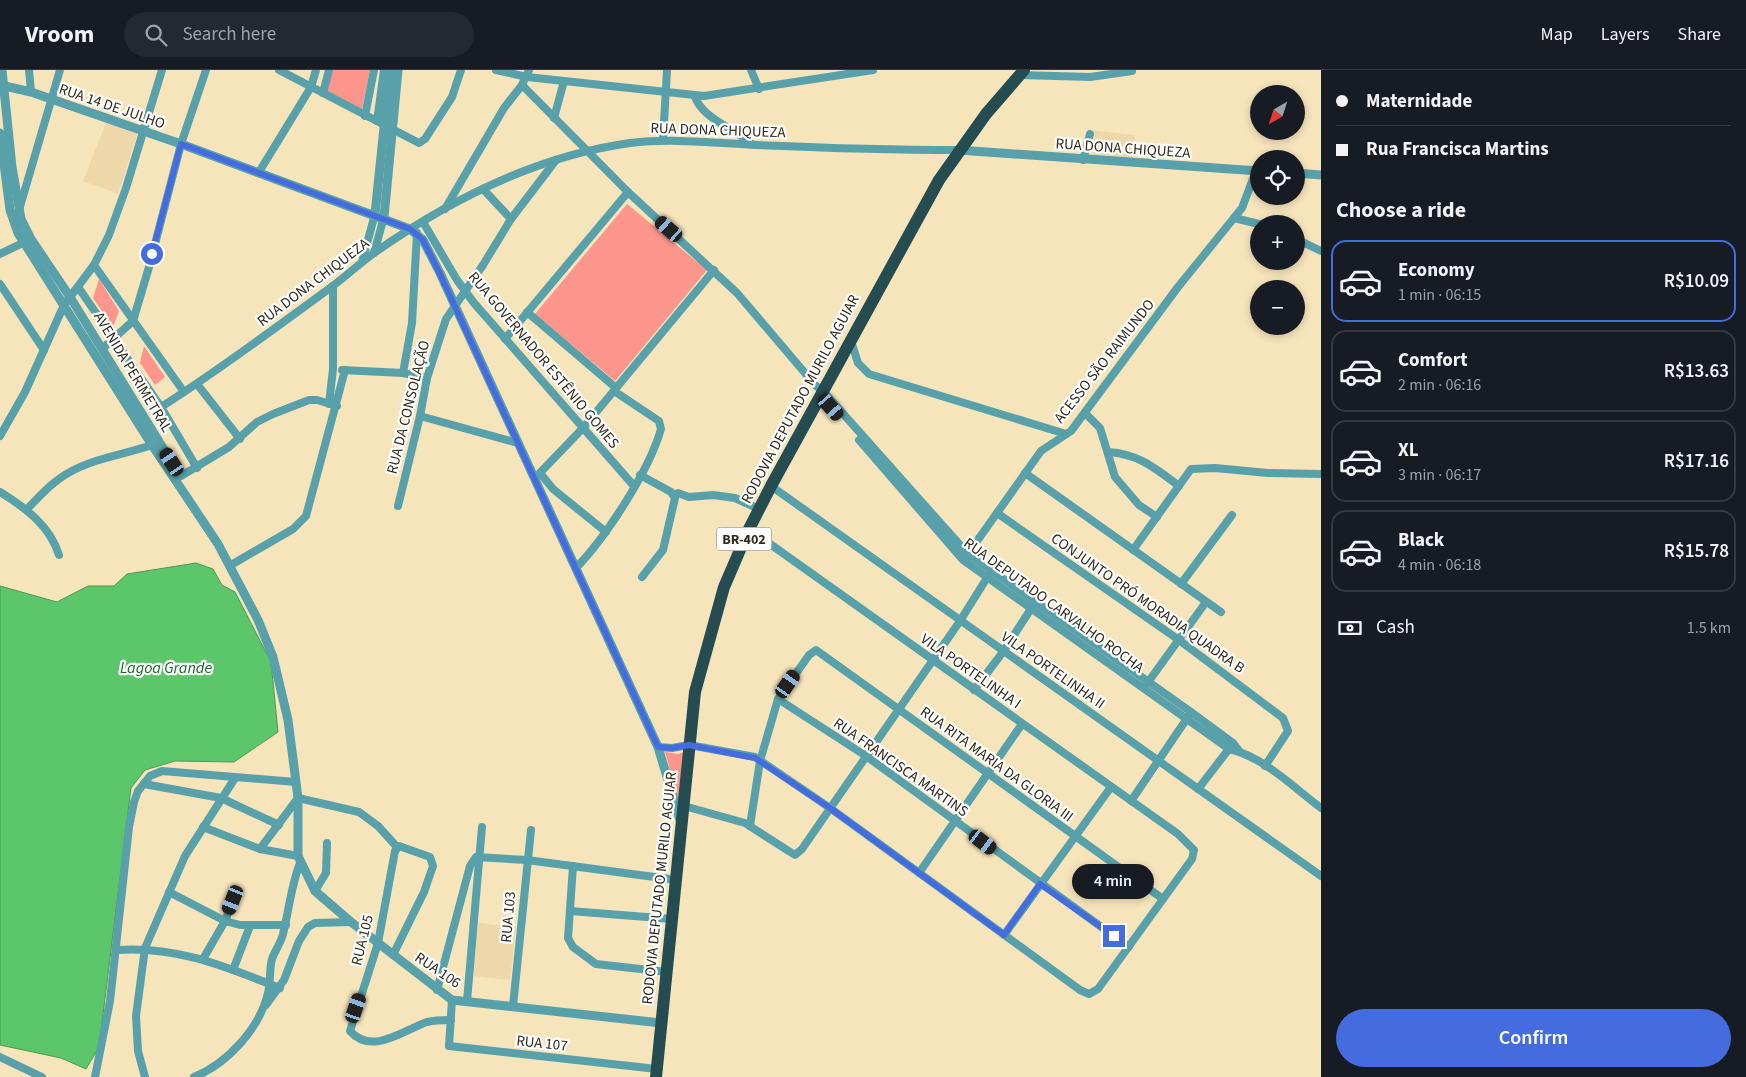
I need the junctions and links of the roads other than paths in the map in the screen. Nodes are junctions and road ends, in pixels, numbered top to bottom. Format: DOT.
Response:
graph roads {
  1 [pos="29,70"];
  2 [pos="60,70"];
  3 [pos="162,70"];
  4 [pos="206,70"];
  5 [pos="279,70"];
  6 [pos="316,70"];
  7 [pos="328,70"];
  8 [pos="374,70"];
  9 [pos="384,70"];
  10 [pos="390,70"];
  11 [pos="398,70"];
  12 [pos="461,70"];
  13 [pos="496,70"];
  14 [pos="667,70"];
  15 [pos="751,70"];
  16 [pos="873,70"];
  17 [pos="1132,71"];
  18 [pos="1,72"];
  19 [pos="1022,72"];
  20 [pos="528,73"];
  21 [pos="538,74"];
  22 [pos="564,81"];
  23 [pos="2,85"];
  24 [pos="522,86"];
  25 [pos="311,87"];
  26 [pos="392,88"];
  27 [pos="759,89"];
  28 [pos="31,92"];
  29 [pos="666,92"];
  30 [pos="323,94"];
  31 [pos="695,96"];
  32 [pos="52,100"];
  33 [pos="365,116"];
  34 [pos="554,118"];
  35 [pos="384,125"];
  36 [pos="145,131"];
  37 [pos="0,133"];
  38 [pos="1090,134"];
  39 [pos="663,140"];
  40 [pos="181,144"];
  41 [pos="752,144"];
  42 [pos="588,150"];
  43 [pos="958,150"];
  44 [pos="556,160"];
  45 [pos="1083,160"];
  46 [pos="1250,171"];
  47 [pos="259,172"];
  48 [pos="1305,174"];
  49 [pos="1321,175"];
  50 [pos="1250,188"];
  51 [pos="483,189"];
  52 [pos="628,192"];
  53 [pos="445,209"];
  54 [pos="19,210"];
  55 [pos="379,216"];
  56 [pos="1234,218"];
  57 [pos="511,219"];
  58 [pos="423,222"];
  59 [pos="1250,222"];
  60 [pos="414,231"];
  61 [pos="28,241"];
  62 [pos="1305,243"];
  63 [pos="1321,250"];
  64 [pos="374,253"];
  65 [pos="0,255"];
  66 [pos="362,262"];
  67 [pos="94,265"];
  68 [pos="714,270"];
  69 [pos="0,284"];
  70 [pos="333,286"];
  71 [pos="78,288"];
  72 [pos="464,291"];
  73 [pos="70,297"];
  74 [pos="64,305"];
  75 [pos="454,305"];
  76 [pos="527,312"];
  77 [pos="133,321"];
  78 [pos="114,338"];
  79 [pos="851,338"];
  80 [pos="505,339"];
  81 [pos="103,348"];
  82 [pos="44,350"];
  83 [pos="333,369"];
  84 [pos="345,370"];
  85 [pos="403,373"];
  86 [pos="427,378"];
  87 [pos="197,384"];
  88 [pos="615,390"];
  89 [pos="820,390"];
  90 [pos="184,392"];
  91 [pos="333,405"];
  92 [pos="161,407"];
  93 [pos="1085,413"];
  94 [pos="420,416"];
  95 [pos="140,418"];
  96 [pos="583,428"];
  97 [pos="1066,434"];
  98 [pos="0,436"];
  99 [pos="240,438"];
  100 [pos="518,443"];
  101 [pos="152,445"];
  102 [pos="1108,452"];
  103 [pos="197,468"];
  104 [pos="1025,473"];
  105 [pos="1321,474"];
  106 [pos="640,475"];
  107 [pos="537,476"];
  108 [pos="180,480"];
  109 [pos="634,486"];
  110 [pos="770,486"];
  111 [pos="1179,486"];
  112 [pos="0,492"];
  113 [pos="674,495"];
  114 [pos="398,506"];
  115 [pos="759,509"];
  116 [pos="26,510"];
  117 [pos="997,513"];
  118 [pos="1232,514"];
  119 [pos="1157,517"];
  120 [pos="749,529"];
  121 [pos="606,532"];
  122 [pos="1133,550"];
  123 [pos="59,556"];
  124 [pos="965,557"];
  125 [pos="231,565"];
  126 [pos="576,568"];
  127 [pos="990,574"];
  128 [pos="642,578"];
  129 [pos="1181,584"];
  130 [pos="1206,602"];
  131 [pos="1034,605"];
  132 [pos="1221,612"];
  133 [pos="960,621"];
  134 [pos="1179,640"];
  135 [pos="1003,652"];
  136 [pos="933,661"];
  137 [pos="1146,685"];
  138 [pos="974,690"];
  139 [pos="778,699"];
  140 [pos="898,710"];
  141 [pos="1190,715"];
  142 [pos="1022,724"];
  143 [pos="689,745"];
  144 [pos="1231,746"];
  145 [pos="658,747"];
  146 [pos="866,756"];
  147 [pos="760,761"];
  148 [pos="1159,762"];
  149 [pos="1265,766"];
  150 [pos="987,774"];
  151 [pos="235,778"];
  152 [pos="296,782"];
  153 [pos="144,784"];
  154 [pos="1111,787"];
  155 [pos="1198,789"];
  156 [pos="221,798"];
  157 [pos="298,798"];
  158 [pos="1131,801"];
  159 [pos="684,806"];
  160 [pos="830,808"];
  161 [pos="1321,808"];
  162 [pos="955,821"];
  163 [pos="279,825"];
  164 [pos="750,826"];
  165 [pos="203,827"];
  166 [pos="482,827"];
  167 [pos="682,827"];
  168 [pos="531,830"];
  169 [pos="1075,837"];
  170 [pos="327,843"];
  171 [pos="260,849"];
  172 [pos="396,849"];
  173 [pos="478,856"];
  174 [pos="299,860"];
  175 [pos="527,860"];
  176 [pos="573,866"];
  177 [pos="919,873"];
  178 [pos="1321,876"];
  179 [pos="677,880"];
  180 [pos="1040,884"];
  181 [pos="237,890"];
  182 [pos="316,891"];
  183 [pos="169,892"];
  184 [pos="1163,899"];
  185 [pos="570,911"];
  186 [pos="672,919"];
  187 [pos="225,921"];
  188 [pos="351,922"];
  189 [pos="286,925"];
  190 [pos="250,926"];
  191 [pos="1004,935"];
  192 [pos="378,943"];
  193 [pos="1129,947"];
  194 [pos="145,948"];
  195 [pos="117,950"];
  196 [pos="393,955"];
  197 [pos="203,959"];
  198 [pos="233,970"];
  199 [pos="667,972"];
  200 [pos="270,984"];
  201 [pos="280,988"];
  202 [pos="437,990"];
  203 [pos="452,1000"];
  204 [pos="467,1001"];
  205 [pos="514,1006"];
  206 [pos="262,1011"];
  207 [pos="451,1020"];
  208 [pos="661,1022"];
  209 [pos="0,1057"];
  210 [pos="656,1073"];
  211 [pos="42,1077"];
  212 [pos="95,1077"];
  213 [pos="146,1077"];
  214 [pos="194,1077"];
  1 -- 28 [label="street"];
  2 -- 32 [label="street"];
  3 -- 36 [label="street"];
  4 -- 40 [label="street"];
  5 -- 25 [label="street"];
  6 -- 25 [label="street"];
  7 -- 30 [label="street"];
  8 -- 33 [label="street"];
  9 -- 35 [label="street"];
  10 -- 26 [label="street"];
  11 -- 26 [label="street"];
  12 -- 35 [label="street"];
  13 -- 20 [label="street"];
  14 -- 29 [label="street"];
  15 -- 27 [label="street"];
  16 -- 27 [label="street"];
  17 -- 19 [label="street"];
  18 -- 23 [label="street, AVENIDA PERIMETRAL"];
  19 -- 43 [label="highway, RODOVIA DEPUTADO MURILO AGUIAR / BR-402"];
  20 -- 21 [label="street"];
  20 -- 24 [label="street"];
  21 -- 22 [label="street"];
  22 -- 29 [label="street"];
  22 -- 34 [label="street"];
  23 -- 28 [label="street, RUA 14 DE JULHO"];
  23 -- 54 [label="street, AVENIDA PERIMETRAL"];
  24 -- 34 [label="street, RUA DEPUTADO CARVALHO ROCHA"];
  24 -- 53 [label="street"];
  25 -- 30 [label="street"];
  25 -- 47 [label="street"];
  26 -- 35 [label="street"];
  27 -- 31 [label="street"];
  28 -- 32 [label="street, RUA 14 DE JULHO"];
  29 -- 31 [label="street"];
  29 -- 39 [label="street"];
  30 -- 33 [label="street"];
  31 -- 41 [label="street"];
  32 -- 36 [label="street, RUA 14 DE JULHO"];
  32 -- 54 [label="street"];
  33 -- 35 [label="street"];
  34 -- 42 [label="street, RUA DEPUTADO CARVALHO ROCHA"];
  35 -- 55 [label="street"];
  36 -- 40 [label="street, RUA 14 DE JULHO"];
  36 -- 67 [label="street"];
  37 -- 61 [label="street, AVENIDA PERIMETRAL"];
  38 -- 45 [label="street"];
  39 -- 41 [label="street, RUA DONA CHIQUEZA"];
  39 -- 42 [label="street, RUA DONA CHIQUEZA"];
  40 -- 47 [label="street, RUA 14 DE JULHO"];
  40 -- 77 [label="street"];
  41 -- 43 [label="street, RUA DONA CHIQUEZA"];
  42 -- 44 [label="street, RUA DONA CHIQUEZA"];
  42 -- 52 [label="street, RUA DEPUTADO CARVALHO ROCHA"];
  43 -- 45 [label="street, RUA DONA CHIQUEZA"];
  43 -- 79 [label="highway, RODOVIA DEPUTADO MURILO AGUIAR / BR-402"];
  44 -- 51 [label="street, RUA DONA CHIQUEZA"];
  44 -- 57 [label="street, RUA DA CONSOLAÇÃO"];
  45 -- 46 [label="street, RUA DONA CHIQUEZA"];
  47 -- 55 [label="street, RUA 14 DE JULHO"];
  48 -- 49 [label="street"];
  50 -- 56 [label="street, ACESSO SÃO RAIMUNDO"];
  51 -- 53 [label="street, RUA DONA CHIQUEZA"];
  51 -- 57 [label="street"];
  52 -- 68 [label="street, RUA DEPUTADO CARVALHO ROCHA"];
  52 -- 76 [label="street"];
  53 -- 58 [label="street, RUA DONA CHIQUEZA"];
  54 -- 61 [label="street, AVENIDA PERIMETRAL"];
  55 -- 60 [label="street, RUA 14 DE JULHO"];
  55 -- 64 [label="street"];
  55 -- 66 [label="street"];
  56 -- 59 [label="street"];
  56 -- 93 [label="street, ACESSO SÃO RAIMUNDO"];
  57 -- 72 [label="street, RUA DA CONSOLAÇÃO"];
  58 -- 60 [label="street, RUA DONA CHIQUEZA"];
  58 -- 72 [label="street, RUA GOVERNADOR ESTÊNIO GOMES"];
  60 -- 64 [label="street, RUA DONA CHIQUEZA"];
  60 -- 75 [label="street"];
  60 -- 85 [label="street"];
  61 -- 65 [label="street"];
  61 -- 73 [label="street, AVENIDA PERIMETRAL"];
  61 -- 74 [label="street, AVENIDA PERIMETRAL"];
  62 -- 63 [label="street"];
  64 -- 66 [label="street, RUA DONA CHIQUEZA"];
  66 -- 70 [label="street, RUA DONA CHIQUEZA"];
  67 -- 71 [label="street"];
  67 -- 77 [label="street"];
  68 -- 88 [label="street"];
  68 -- 89 [label="street, RUA DEPUTADO CARVALHO ROCHA"];
  69 -- 82 [label="street"];
  70 -- 83 [label="street"];
  70 -- 87 [label="street, RUA DONA CHIQUEZA"];
  71 -- 73 [label="street"];
  71 -- 78 [label="street"];
  72 -- 75 [label="street, RUA DA CONSOLAÇÃO"];
  72 -- 80 [label="street, RUA GOVERNADOR ESTÊNIO GOMES"];
  73 -- 74 [label="street"];
  73 -- 81 [label="street, AVENIDA PERIMETRAL"];
  74 -- 82 [label="street"];
  74 -- 95 [label="street, AVENIDA PERIMETRAL"];
  75 -- 86 [label="street, RUA DA CONSOLAÇÃO"];
  75 -- 100 [label="street"];
  76 -- 80 [label="street"];
  76 -- 88 [label="street"];
  77 -- 78 [label="street"];
  77 -- 90 [label="street"];
  78 -- 81 [label="street"];
  78 -- 92 [label="street"];
  79 -- 89 [label="highway, RODOVIA DEPUTADO MURILO AGUIAR / BR-402"];
  79 -- 97 [label="street"];
  80 -- 96 [label="street, RUA GOVERNADOR ESTÊNIO GOMES"];
  81 -- 95 [label="street, AVENIDA PERIMETRAL"];
  82 -- 98 [label="street"];
  83 -- 84 [label="street"];
  83 -- 91 [label="street"];
  84 -- 85 [label="street"];
  84 -- 91 [label="street"];
  85 -- 86 [label="street"];
  86 -- 94 [label="street, RUA DA CONSOLAÇÃO"];
  87 -- 90 [label="street, RUA DONA CHIQUEZA"];
  87 -- 99 [label="street"];
  88 -- 96 [label="street"];
  88 -- 106 [label="street"];
  89 -- 110 [label="highway, RODOVIA DEPUTADO MURILO AGUIAR / BR-402"];
  89 -- 124 [label="street, RUA DEPUTADO CARVALHO ROCHA"];
  90 -- 92 [label="street, RUA DONA CHIQUEZA"];
  91 -- 99 [label="street"];
  91 -- 125 [label="street"];
  92 -- 103 [label="street"];
  93 -- 97 [label="street, ACESSO SÃO RAIMUNDO"];
  93 -- 102 [label="street"];
  94 -- 100 [label="street"];
  94 -- 114 [label="street, RUA DA CONSOLAÇÃO"];
  95 -- 101 [label="street, AVENIDA PERIMETRAL"];
  95 -- 108 [label="street, AVENIDA PERIMETRAL"];
  96 -- 107 [label="street"];
  96 -- 109 [label="street, RUA GOVERNADOR ESTÊNIO GOMES"];
  97 -- 104 [label="street, ACESSO SÃO RAIMUNDO"];
  99 -- 103 [label="street"];
  100 -- 107 [label="street"];
  101 -- 108 [label="street, AVENIDA PERIMETRAL"];
  101 -- 116 [label="street"];
  102 -- 111 [label="street"];
  102 -- 119 [label="street"];
  103 -- 108 [label="street"];
  104 -- 117 [label="street, ACESSO SÃO RAIMUNDO"];
  104 -- 122 [label="street"];
  105 -- 111 [label="street"];
  106 -- 109 [label="street"];
  106 -- 113 [label="street"];
  107 -- 121 [label="street"];
  107 -- 126 [label="street"];
  108 -- 125 [label="street"];
  109 -- 121 [label="street"];
  110 -- 115 [label="highway, RODOVIA DEPUTADO MURILO AGUIAR / BR-402"];
  110 -- 133 [label="street, VILA PORTELINHA II"];
  111 -- 119 [label="street"];
  112 -- 116 [label="street"];
  113 -- 115 [label="street"];
  113 -- 128 [label="street"];
  115 -- 120 [label="highway, RODOVIA DEPUTADO MURILO AGUIAR / BR-402"];
  116 -- 123 [label="street"];
  117 -- 124 [label="street, ACESSO SÃO RAIMUNDO"];
  117 -- 134 [label="street, CONJUNTO PRÓ MORADIA QUADRA B"];
  118 -- 129 [label="street"];
  119 -- 122 [label="street"];
  120 -- 136 [label="street, VILA PORTELINHA I"];
  120 -- 143 [label="highway, RODOVIA DEPUTADO MURILO AGUIAR / BR-402"];
  121 -- 126 [label="street"];
  122 -- 129 [label="street"];
  124 -- 127 [label="street, RUA DEPUTADO CARVALHO ROCHA"];
  125 -- 152 [label="street"];
  126 -- 145 [label="street"];
  127 -- 131 [label="street, RUA DEPUTADO CARVALHO ROCHA"];
  127 -- 133 [label="street"];
  129 -- 130 [label="street"];
  130 -- 132 [label="street"];
  130 -- 134 [label="street"];
  131 -- 135 [label="street"];
  131 -- 137 [label="street, RUA DEPUTADO CARVALHO ROCHA"];
  133 -- 135 [label="street, VILA PORTELINHA II"];
  133 -- 136 [label="street"];
  134 -- 137 [label="street"];
  134 -- 149 [label="street, CONJUNTO PRÓ MORADIA QUADRA B"];
  135 -- 138 [label="street"];
  135 -- 148 [label="street, VILA PORTELINHA II"];
  136 -- 138 [label="street, VILA PORTELINHA I"];
  136 -- 140 [label="street"];
  137 -- 141 [label="street, RUA DEPUTADO CARVALHO ROCHA"];
  138 -- 142 [label="street, VILA PORTELINHA I"];
  139 -- 140 [label="street, RUA RITA MARIA DA GLORIA III"];
  139 -- 146 [label="street, RUA FRANCISCA MARTINS"];
  139 -- 147 [label="street"];
  140 -- 146 [label="street"];
  140 -- 150 [label="street, RUA RITA MARIA DA GLORIA III"];
  141 -- 144 [label="street, RUA DEPUTADO CARVALHO ROCHA"];
  141 -- 148 [label="street"];
  142 -- 150 [label="street"];
  142 -- 154 [label="street, VILA PORTELINHA I"];
  143 -- 145 [label="street"];
  143 -- 147 [label="street"];
  143 -- 159 [label="highway, RODOVIA DEPUTADO MURILO AGUIAR / BR-402"];
  144 -- 149 [label="street, RUA DEPUTADO CARVALHO ROCHA"];
  144 -- 155 [label="street"];
  145 -- 167 [label="street"];
  146 -- 160 [label="street"];
  146 -- 162 [label="street, RUA FRANCISCA MARTINS"];
  147 -- 160 [label="street"];
  147 -- 164 [label="street"];
  148 -- 155 [label="street, VILA PORTELINHA II"];
  148 -- 158 [label="street"];
  149 -- 161 [label="street, RUA DEPUTADO CARVALHO ROCHA"];
  150 -- 162 [label="street"];
  150 -- 169 [label="street, RUA RITA MARIA DA GLORIA III"];
  151 -- 152 [label="street"];
  151 -- 153 [label="street"];
  151 -- 156 [label="street"];
  152 -- 157 [label="street"];
  153 -- 156 [label="street"];
  153 -- 195 [label="street"];
  154 -- 158 [label="street, VILA PORTELINHA I"];
  154 -- 169 [label="street"];
  155 -- 178 [label="street, VILA PORTELINHA II"];
  156 -- 163 [label="street"];
  156 -- 165 [label="street"];
  157 -- 163 [label="street"];
  157 -- 172 [label="street"];
  157 -- 174 [label="street"];
  158 -- 184 [label="street, VILA PORTELINHA I"];
  159 -- 164 [label="street"];
  159 -- 167 [label="highway, RODOVIA DEPUTADO MURILO AGUIAR / BR-402"];
  160 -- 164 [label="street"];
  160 -- 177 [label="street"];
  162 -- 177 [label="street"];
  162 -- 180 [label="street, RUA FRANCISCA MARTINS"];
  163 -- 171 [label="street"];
  165 -- 171 [label="street"];
  165 -- 183 [label="street"];
  166 -- 173 [label="street"];
  167 -- 179 [label="highway, RODOVIA DEPUTADO MURILO AGUIAR / BR-402"];
  168 -- 175 [label="street, RUA 103"];
  169 -- 180 [label="street"];
  169 -- 184 [label="street, RUA RITA MARIA DA GLORIA III"];
  170 -- 182 [label="street"];
  171 -- 174 [label="street"];
  172 -- 192 [label="street, RUA 105"];
  172 -- 196 [label="street"];
  173 -- 175 [label="street"];
  173 -- 202 [label="street"];
  173 -- 204 [label="street"];
  174 -- 182 [label="street, RUA 106"];
  174 -- 189 [label="street"];
  175 -- 176 [label="street"];
  175 -- 205 [label="street, RUA 103"];
  176 -- 179 [label="street"];
  176 -- 185 [label="street"];
  177 -- 191 [label="street"];
  179 -- 186 [label="highway, RODOVIA DEPUTADO MURILO AGUIAR / BR-402"];
  180 -- 191 [label="street"];
  180 -- 193 [label="street, RUA FRANCISCA MARTINS"];
  181 -- 187 [label="street"];
  182 -- 188 [label="street, RUA 106"];
  183 -- 187 [label="street"];
  183 -- 194 [label="street"];
  184 -- 193 [label="street"];
  185 -- 186 [label="street"];
  185 -- 199 [label="street"];
  186 -- 199 [label="highway, RODOVIA DEPUTADO MURILO AGUIAR / BR-402"];
  187 -- 190 [label="street"];
  187 -- 197 [label="street"];
  188 -- 192 [label="street, RUA 106"];
  188 -- 201 [label="street"];
  189 -- 190 [label="street"];
  189 -- 200 [label="street"];
  190 -- 198 [label="street"];
  191 -- 193 [label="street"];
  192 -- 196 [label="street, RUA 106"];
  192 -- 207 [label="street, RUA 105"];
  194 -- 195 [label="street"];
  194 -- 197 [label="street"];
  194 -- 213 [label="street"];
  195 -- 212 [label="street"];
  196 -- 202 [label="street, RUA 106"];
  197 -- 198 [label="street"];
  198 -- 200 [label="street"];
  199 -- 208 [label="highway, RODOVIA DEPUTADO MURILO AGUIAR / BR-402"];
  200 -- 201 [label="street"];
  200 -- 206 [label="street"];
  201 -- 206 [label="street"];
  202 -- 203 [label="street, RUA 106"];
  203 -- 204 [label="street, RUA 106"];
  203 -- 207 [label="street, RUA 107"];
  204 -- 205 [label="street, RUA 106"];
  205 -- 208 [label="street, RUA 106"];
  206 -- 214 [label="street"];
  207 -- 210 [label="street, RUA 107"];
  208 -- 210 [label="highway, RODOVIA DEPUTADO MURILO AGUIAR / BR-402"];
  209 -- 211 [label="street"];
}
